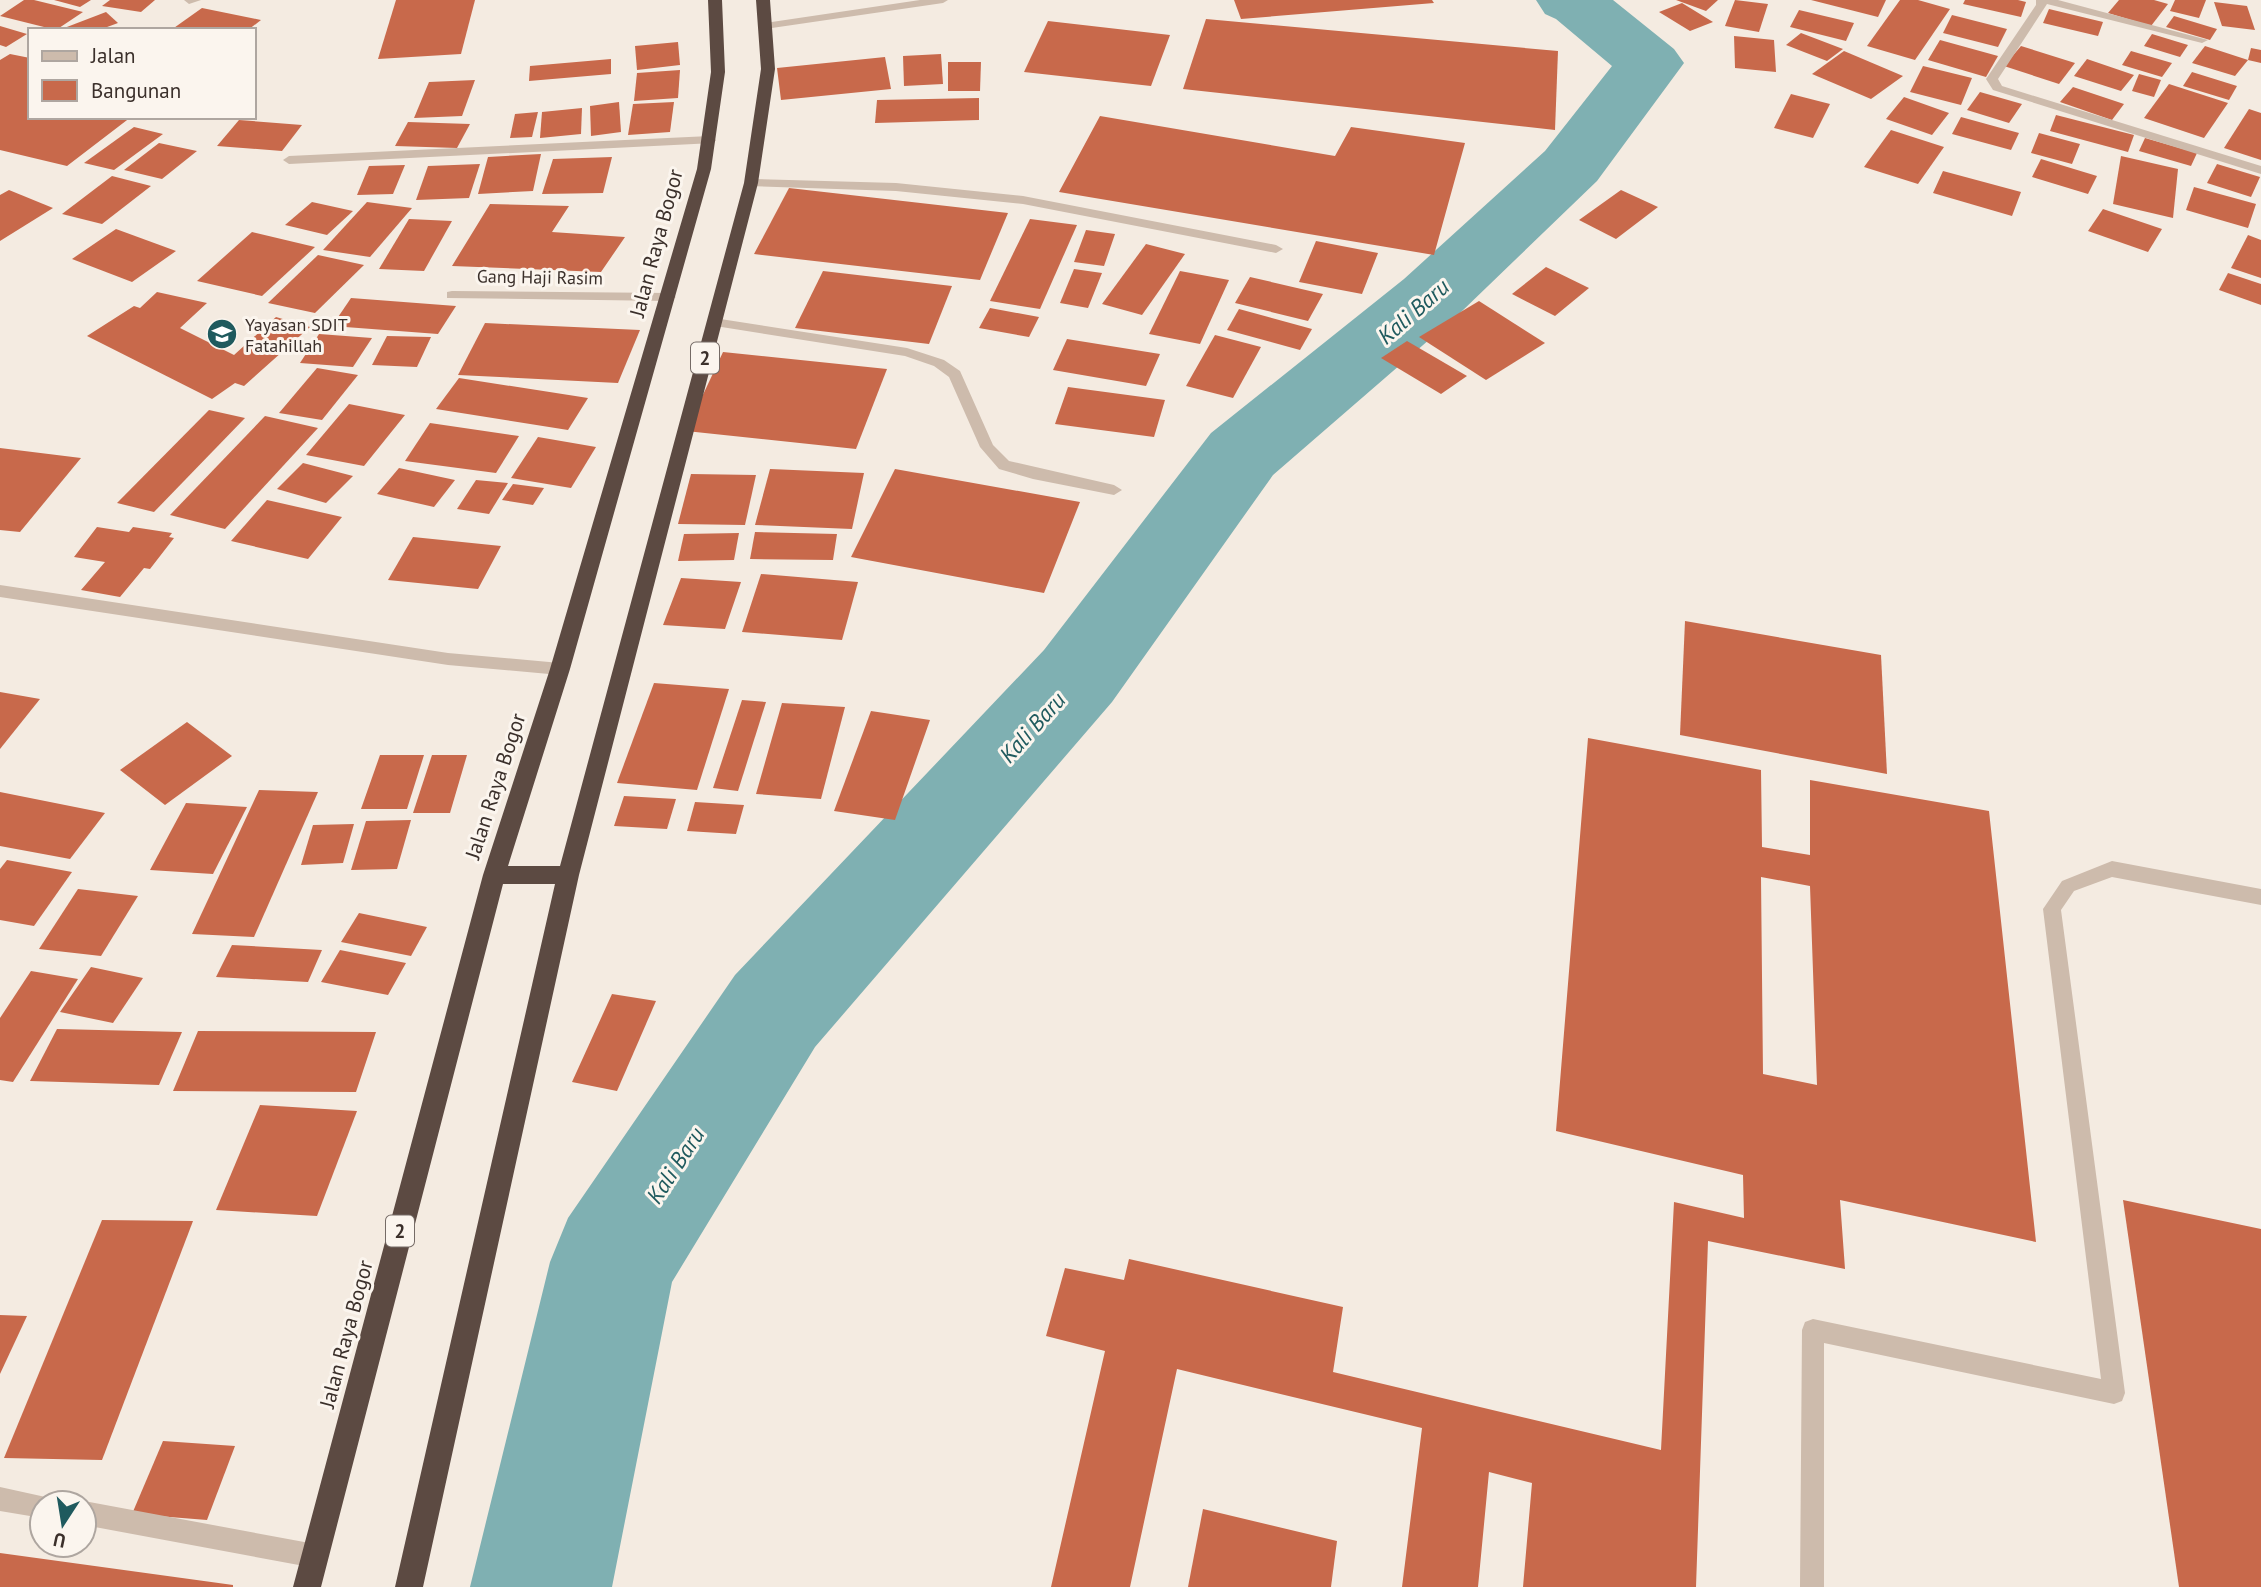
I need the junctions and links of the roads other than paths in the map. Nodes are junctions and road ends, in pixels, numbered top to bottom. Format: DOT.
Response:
graph roads {
  1 [pos="196,0"];
  2 [pos="715,0"];
  3 [pos="762,0"];
  4 [pos="943,0"];
  5 [pos="2043,0"];
  6 [pos="189,1"];
  7 [pos="765,26"];
  8 [pos="2202,40"];
  9 [pos="710,140"];
  10 [pos="289,159"];
  11 [pos="2261,170"];
  12 [pos="751,183"];
  13 [pos="1276,249"];
  14 [pos="452,295"];
  15 [pos="669,298"];
  16 [pos="714,322"];
  17 [pos="1114,490"];
  18 [pos="0,591"];
  19 [pos="560,670"];
  20 [pos="494,875"];
  21 [pos="568,875"];
  22 [pos="2261,897"];
  23 [pos="0,1499"];
  24 [pos="28,1504"];
  25 [pos="98,1516"];
  26 [pos="315,1556"];
  27 [pos="307,1587"];
  28 [pos="409,1587"];
  29 [pos="1812,1587"];
  1 -- 6 [label="street"];
  2 -- 9 [label="highway, Jalan Raya Bogor / 2"];
  3 -- 7 [label="highway, 2"];
  4 -- 7 [label="street"];
  5 -- 8 [label="street"];
  5 -- 11 [label="street"];
  7 -- 12 [label="highway, 2"];
  9 -- 10 [label="street"];
  9 -- 15 [label="highway, Jalan Raya Bogor / 2"];
  12 -- 13 [label="street"];
  12 -- 16 [label="highway, 2"];
  14 -- 15 [label="street, Gang Haji Rasim"];
  15 -- 19 [label="highway, Jalan Raya Bogor / 2"];
  16 -- 17 [label="street"];
  16 -- 21 [label="highway, 2"];
  18 -- 19 [label="street"];
  19 -- 20 [label="highway, Jalan Raya Bogor / 2"];
  20 -- 21 [label="highway"];
  20 -- 26 [label="highway, Jalan Raya Bogor / 2"];
  21 -- 28 [label="highway, 2"];
  22 -- 29 [label="street"];
  23 -- 24 [label="street"];
  25 -- 26 [label="street"];
  26 -- 27 [label="highway, Jalan Raya Bogor / 2"];
}
